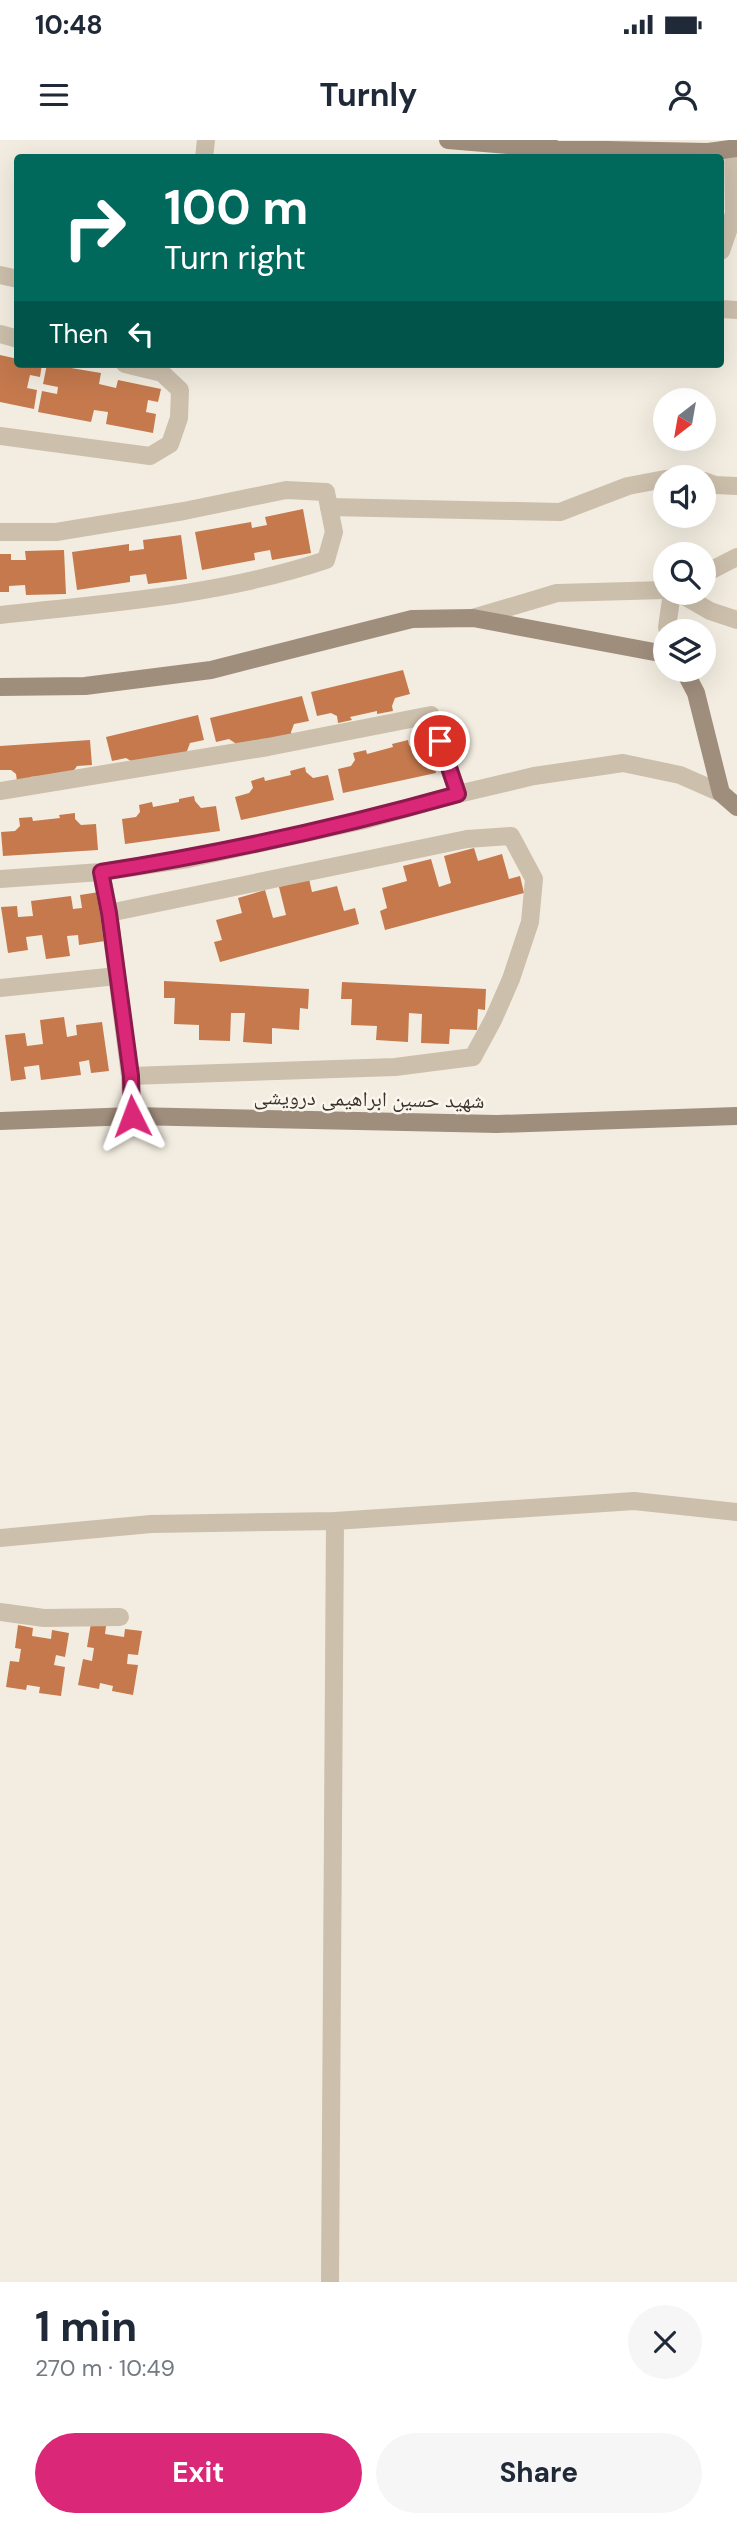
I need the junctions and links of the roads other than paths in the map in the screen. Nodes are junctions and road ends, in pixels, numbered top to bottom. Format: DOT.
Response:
graph roads {
  1 [pos="448,140"];
  2 [pos="735,148"];
  3 [pos="724,242"];
  4 [pos="141,368"];
  5 [pos="0,436"];
  6 [pos="653,481"];
  7 [pos="716,485"];
  8 [pos="737,486"];
  9 [pos="329,507"];
  10 [pos="0,532"];
  11 [pos="737,557"];
  12 [pos="716,568"];
  13 [pos="653,590"];
  14 [pos="699,605"];
  15 [pos="0,615"];
  16 [pos="473,618"];
  17 [pos="737,620"];
  18 [pos="653,652"];
  19 [pos="690,682"];
  20 [pos="0,687"];
  21 [pos="0,791"];
  22 [pos="721,793"];
  23 [pos="458,794"];
  24 [pos="737,807"];
  25 [pos="101,872"];
  26 [pos="0,879"];
  27 [pos="109,913"];
  28 [pos="117,976"];
  29 [pos="0,988"];
  30 [pos="131,1076"];
  31 [pos="132,1116"];
  32 [pos="737,1116"];
  33 [pos="0,1121"];
  34 [pos="737,1512"];
  35 [pos="335,1521"];
  36 [pos="0,1538"];
  37 [pos="0,1612"];
  38 [pos="121,1617"];
  39 [pos="330,2282"];
  1 -- 2 [label="street"];
  2 -- 3 [label="street"];
  4 -- 5 [label="street"];
  6 -- 9 [label="street"];
  7 -- 8 [label="street"];
  9 -- 10 [label="street"];
  9 -- 15 [label="street"];
  11 -- 12 [label="street"];
  13 -- 16 [label="street"];
  14 -- 17 [label="street"];
  16 -- 18 [label="street"];
  16 -- 20 [label="street"];
  19 -- 22 [label="street"];
  21 -- 23 [label="street"];
  22 -- 23 [label="street"];
  22 -- 24 [label="street"];
  23 -- 25 [label="street"];
  25 -- 26 [label="street"];
  25 -- 27 [label="street"];
  27 -- 28 [label="street"];
  27 -- 30 [label="street"];
  28 -- 29 [label="street"];
  28 -- 30 [label="street"];
  30 -- 31 [label="street"];
  31 -- 32 [label="street, شهید حسین ابراهیمی درویشی"];
  31 -- 33 [label="street, شهید حسین ابراهیمی درویشی"];
  34 -- 35 [label="street"];
  35 -- 36 [label="street"];
  35 -- 39 [label="street"];
  37 -- 38 [label="street"];
}
